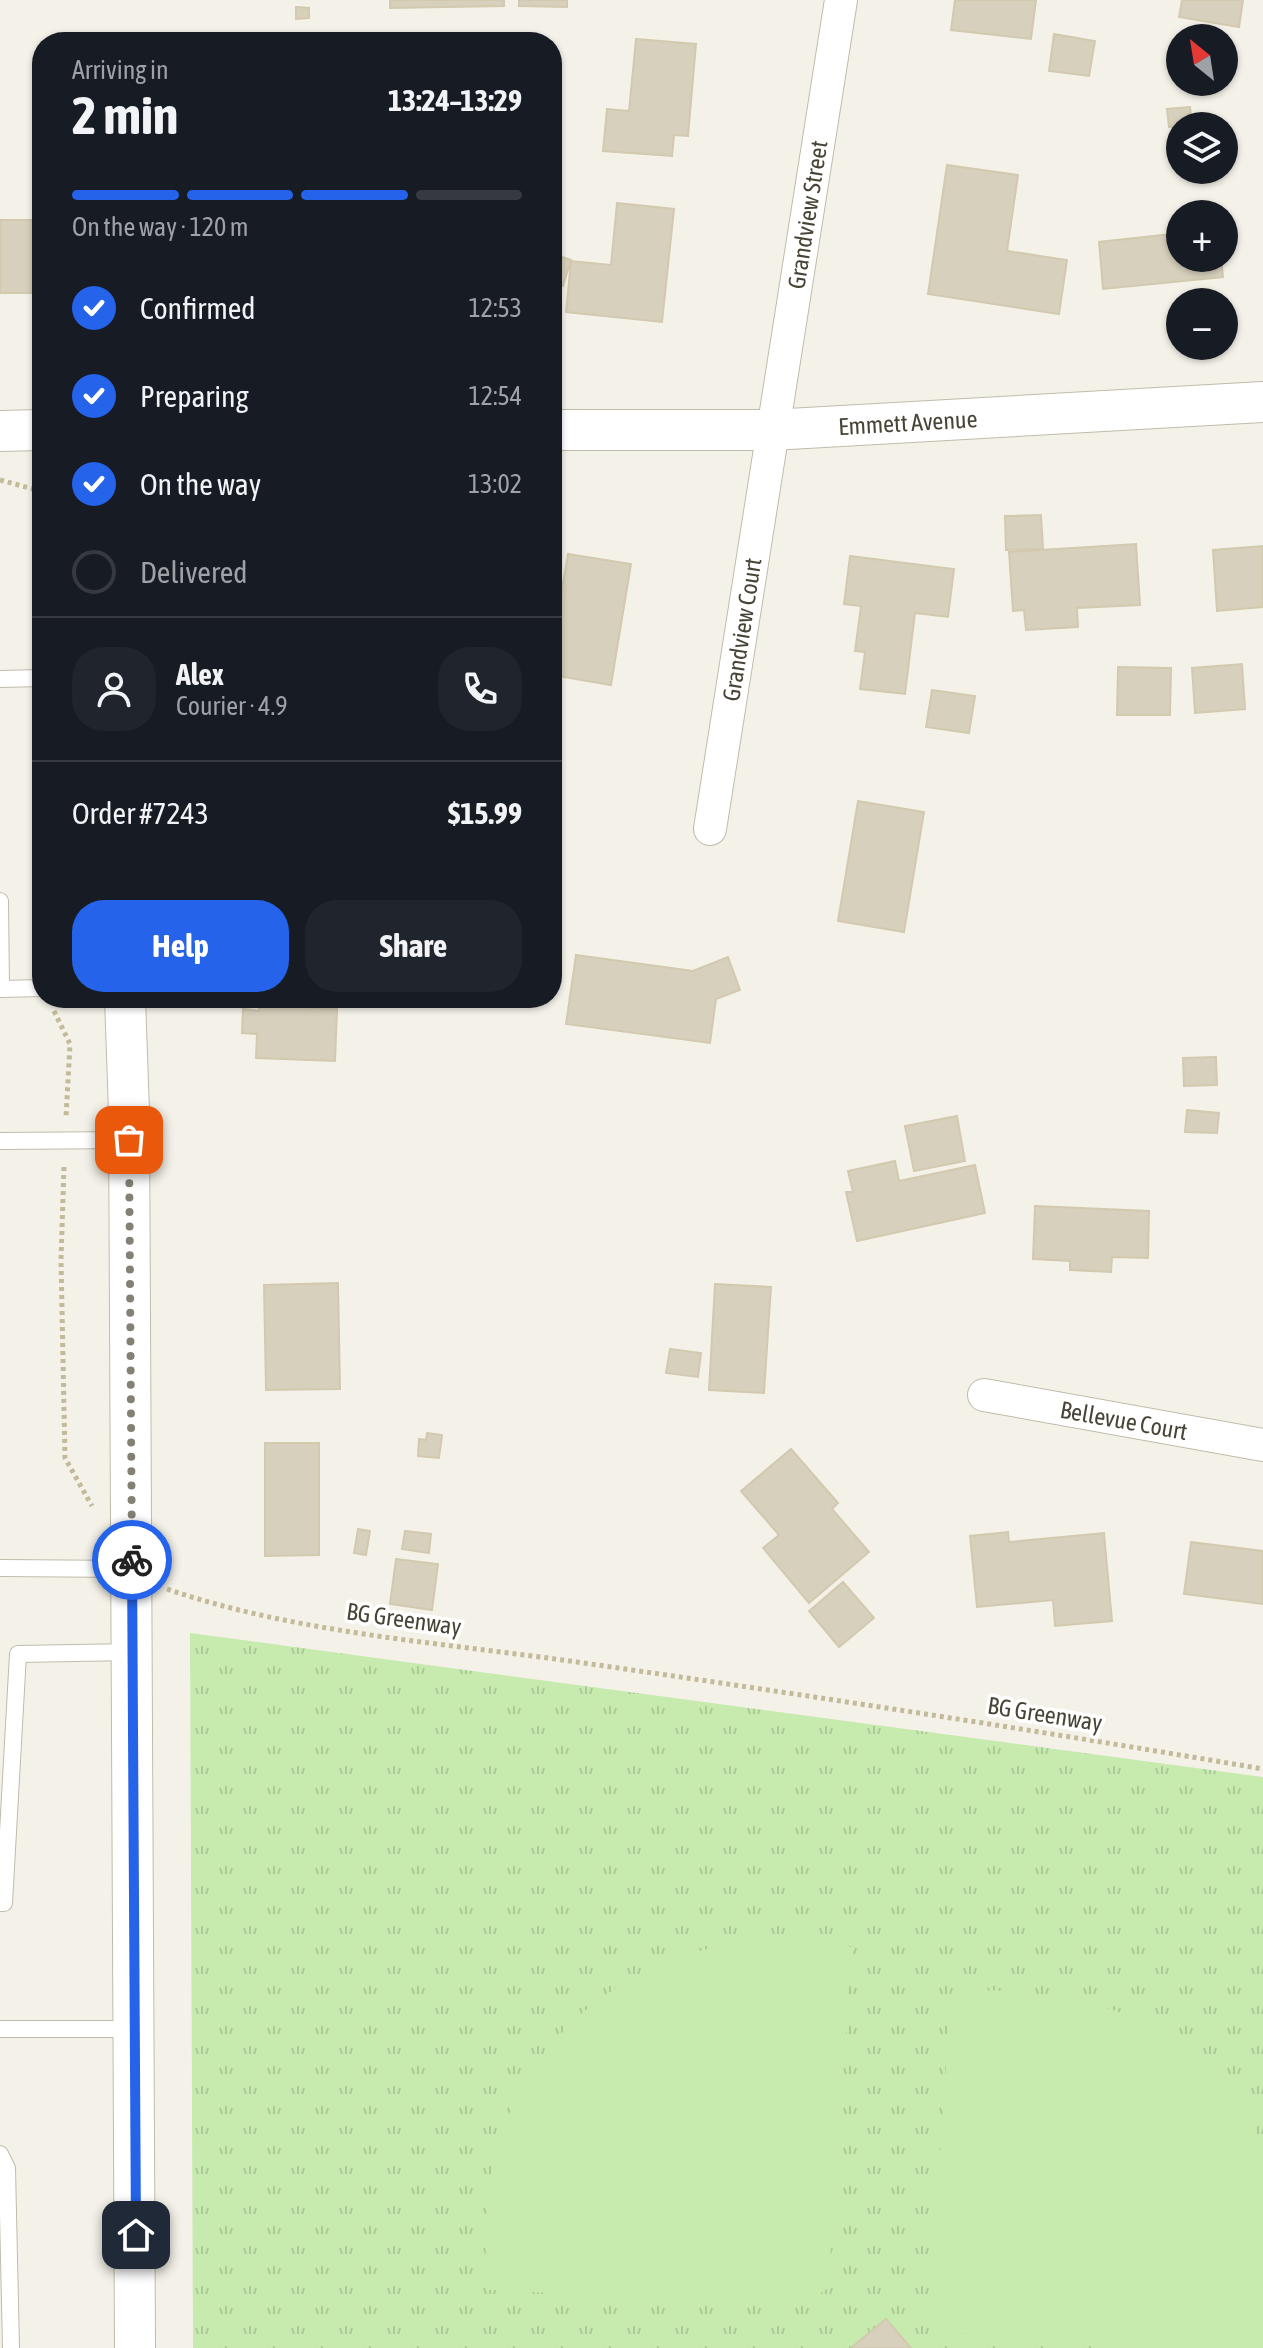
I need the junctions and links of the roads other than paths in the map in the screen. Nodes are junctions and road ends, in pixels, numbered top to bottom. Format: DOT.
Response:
graph roads {
  1 [pos="841,0"];
  2 [pos="1263,402"];
  3 [pos="32,430"];
  4 [pos="562,430"];
  5 [pos="771,430"];
  6 [pos="0,431"];
  7 [pos="32,678"];
  8 [pos="0,679"];
  9 [pos="710,829"];
  10 [pos="0,901"];
  11 [pos="32,988"];
  12 [pos="125,1008"];
  13 [pos="129,1140"];
  14 [pos="0,1141"];
  15 [pos="984,1395"];
  16 [pos="1263,1445"];
  17 [pos="132,1563"];
  18 [pos="0,1568"];
  19 [pos="132,1652"];
  20 [pos="0,1903"];
  21 [pos="0,2029"];
  22 [pos="135,2029"];
  23 [pos="0,2154"];
  24 [pos="11,2348"];
  25 [pos="135,2348"];
  1 -- 5 [label="street, Grandview Street"];
  2 -- 5 [label="street, Emmett Avenue"];
  3 -- 6 [label="street"];
  4 -- 5 [label="street, Emmett Avenue"];
  5 -- 9 [label="street, Grandview Court"];
  7 -- 8 [label="lane"];
  10 -- 11 [label="lane"];
  12 -- 13 [label="street"];
  13 -- 14 [label="lane"];
  13 -- 17 [label="street"];
  15 -- 16 [label="street, Bellevue Court"];
  17 -- 18 [label="lane"];
  17 -- 19 [label="street"];
  19 -- 20 [label="lane"];
  19 -- 22 [label="street"];
  21 -- 22 [label="lane"];
  22 -- 25 [label="street"];
  23 -- 24 [label="lane"];
}
